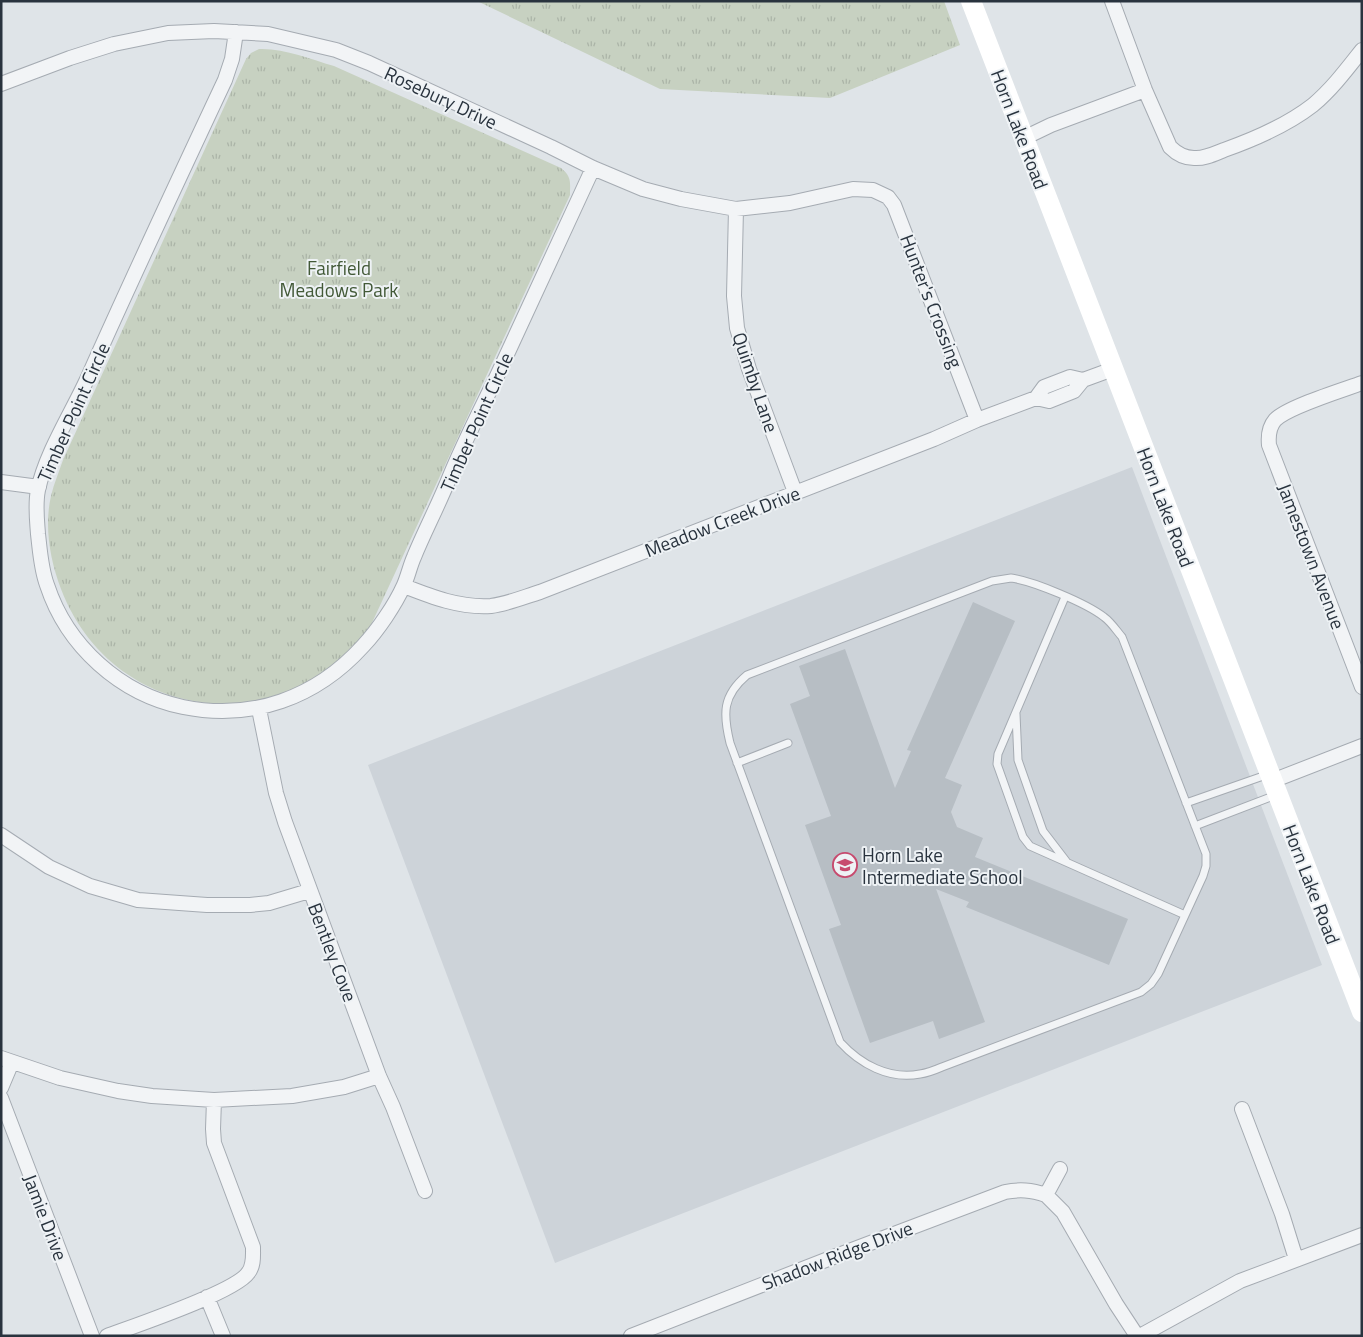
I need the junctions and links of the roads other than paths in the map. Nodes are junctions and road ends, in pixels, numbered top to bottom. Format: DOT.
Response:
graph roads {
  1 [pos="971,1"];
  2 [pos="1112,1"];
  3 [pos="236,32"];
  4 [pos="1362,50"];
  5 [pos="1,84"];
  6 [pos="1145,90"];
  7 [pos="1024,138"];
  8 [pos="593,168"];
  9 [pos="877,191"];
  10 [pos="736,209"];
  11 [pos="1113,369"];
  12 [pos="1362,383"];
  13 [pos="977,420"];
  14 [pos="1,482"];
  15 [pos="39,487"];
  16 [pos="795,492"];
  17 [pos="404,586"];
  18 [pos="1065,598"];
  19 [pos="1362,687"];
  20 [pos="259,709"];
  21 [pos="1016,711"];
  22 [pos="788,743"];
  23 [pos="1362,746"];
  24 [pos="737,763"];
  25 [pos="1273,783"];
  26 [pos="1186,803"];
  27 [pos="1195,826"];
  28 [pos="1,835"];
  29 [pos="1067,862"];
  30 [pos="309,891"];
  31 [pos="1185,915"];
  32 [pos="1362,1012"];
  33 [pos="7,1060"];
  34 [pos="380,1076"];
  35 [pos="1,1088"];
  36 [pos="1,1098"];
  37 [pos="214,1100"];
  38 [pos="1242,1109"];
  39 [pos="1060,1169"];
  40 [pos="425,1191"];
  41 [pos="1046,1195"];
  42 [pos="1362,1235"];
  43 [pos="1296,1259"];
  44 [pos="207,1297"];
  45 [pos="92,1336"];
  46 [pos="107,1336"];
  47 [pos="223,1336"];
  48 [pos="631,1336"];
  49 [pos="1139,1336"];
  1 -- 7 [label="main road, Horn Lake Road"];
  2 -- 6 [label="street"];
  3 -- 5 [label="street, Rosebury Drive"];
  3 -- 8 [label="street, Rosebury Drive"];
  3 -- 15 [label="street, Timber Point Circle"];
  4 -- 6 [label="street"];
  6 -- 7 [label="street"];
  7 -- 11 [label="main road, Horn Lake Road"];
  8 -- 10 [label="street, Rosebury Drive"];
  8 -- 17 [label="street, Timber Point Circle"];
  9 -- 10 [label="street, Rosebury Drive"];
  9 -- 13 [label="street, Hunter's Crossing"];
  10 -- 16 [label="street, Quimby Lane"];
  11 -- 13 [label="street, Meadow Creek Drive"];
  11 -- 25 [label="main road, Horn Lake Road"];
  12 -- 19 [label="street, Jamestown Avenue"];
  13 -- 16 [label="street, Meadow Creek Drive"];
  14 -- 15 [label="street"];
  15 -- 20 [label="street, Timber Point Circle"];
  16 -- 17 [label="street, Meadow Creek Drive"];
  17 -- 20 [label="street, Timber Point Circle"];
  18 -- 21 [label="lane"];
  18 -- 24 [label="lane"];
  18 -- 26 [label="lane"];
  20 -- 30 [label="street, Bentley Cove"];
  21 -- 29 [label="lane"];
  21 -- 29 [label="lane"];
  22 -- 24 [label="lane"];
  23 -- 25 [label="street"];
  24 -- 31 [label="lane"];
  25 -- 26 [label="lane"];
  25 -- 27 [label="lane"];
  25 -- 32 [label="main road, Horn Lake Road"];
  26 -- 27 [label="lane"];
  27 -- 31 [label="lane"];
  28 -- 30 [label="street"];
  29 -- 31 [label="lane"];
  30 -- 34 [label="street, Bentley Cove"];
  33 -- 35 [label="street"];
  33 -- 37 [label="street"];
  34 -- 37 [label="street"];
  34 -- 40 [label="street, Bentley Cove"];
  36 -- 45 [label="street, Jamie Drive"];
  37 -- 44 [label="street"];
  38 -- 43 [label="street"];
  39 -- 41 [label="street"];
  41 -- 48 [label="street, Shadow Ridge Drive"];
  41 -- 49 [label="street"];
  42 -- 43 [label="street"];
  43 -- 49 [label="street"];
  44 -- 46 [label="street"];
  44 -- 47 [label="street"];
}
